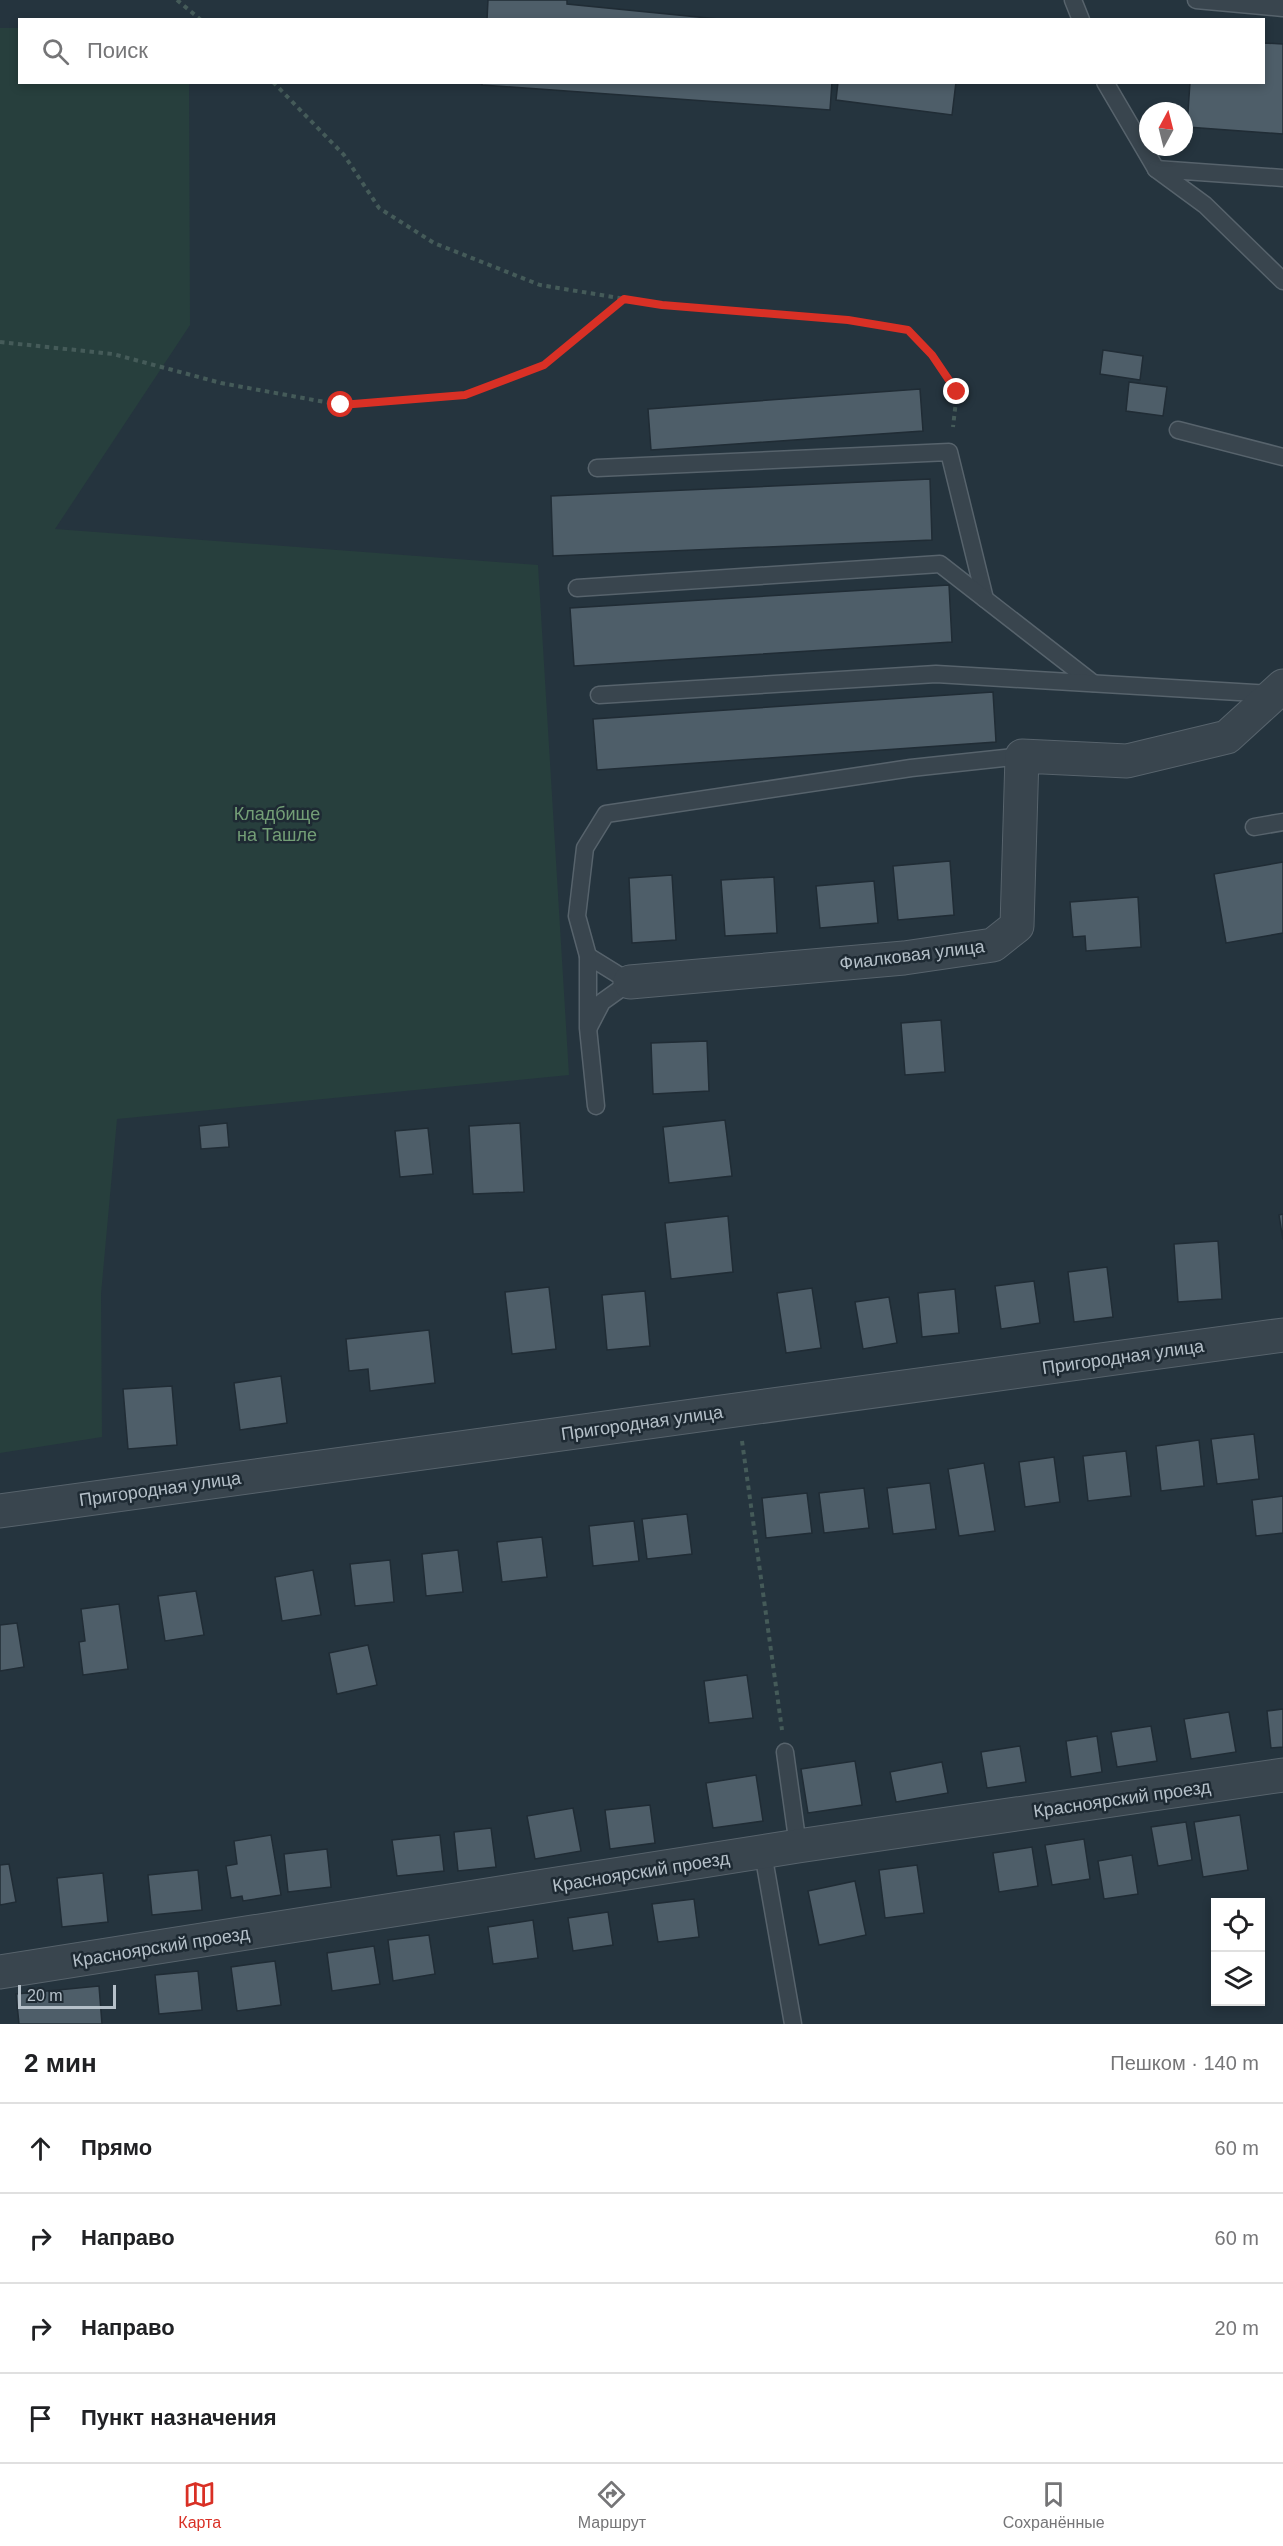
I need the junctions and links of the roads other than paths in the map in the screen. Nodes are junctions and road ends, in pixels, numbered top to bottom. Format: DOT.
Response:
graph roads {
  1 [pos="1073,0"];
  2 [pos="1196,0"];
  3 [pos="1283,8"];
  4 [pos="1080,18"];
  5 [pos="1106,84"];
  6 [pos="1156,169"];
  7 [pos="1283,178"];
  8 [pos="1283,281"];
  9 [pos="1178,430"];
  10 [pos="1283,457"];
  11 [pos="597,468"];
  12 [pos="577,588"];
  13 [pos="985,599"];
  14 [pos="1092,683"];
  15 [pos="1278,690"];
  16 [pos="599,695"];
  17 [pos="1022,756"];
  18 [pos="1283,822"];
  19 [pos="1254,827"];
  20 [pos="588,956"];
  21 [pos="630,982"];
  22 [pos="588,1028"];
  23 [pos="596,1106"];
  24 [pos="1283,1335"];
  25 [pos="0,1511"];
  26 [pos="785,1752"];
  27 [pos="1283,1775"];
  28 [pos="798,1846"];
  29 [pos="763,1853"];
  30 [pos="0,1972"];
  31 [pos="793,2024"];
  1 -- 4 [label="lane"];
  2 -- 3 [label="lane"];
  5 -- 6 [label="lane"];
  6 -- 7 [label="lane"];
  6 -- 8 [label="lane"];
  9 -- 10 [label="lane"];
  11 -- 13 [label="lane"];
  12 -- 13 [label="lane"];
  13 -- 14 [label="lane"];
  14 -- 15 [label="lane"];
  14 -- 16 [label="lane"];
  15 -- 17 [label="street"];
  17 -- 20 [label="lane"];
  17 -- 21 [label="street, Фиалковая улица"];
  18 -- 19 [label="lane"];
  20 -- 21 [label="lane"];
  20 -- 22 [label="lane"];
  21 -- 22 [label="lane"];
  22 -- 23 [label="lane"];
  24 -- 25 [label="street, Пригородная улица"];
  26 -- 28 [label="lane"];
  27 -- 28 [label="street, Красноярский проезд"];
  28 -- 29 [label="street, Красноярский проезд"];
  29 -- 30 [label="street, Красноярский проезд"];
  29 -- 31 [label="lane"];
}
